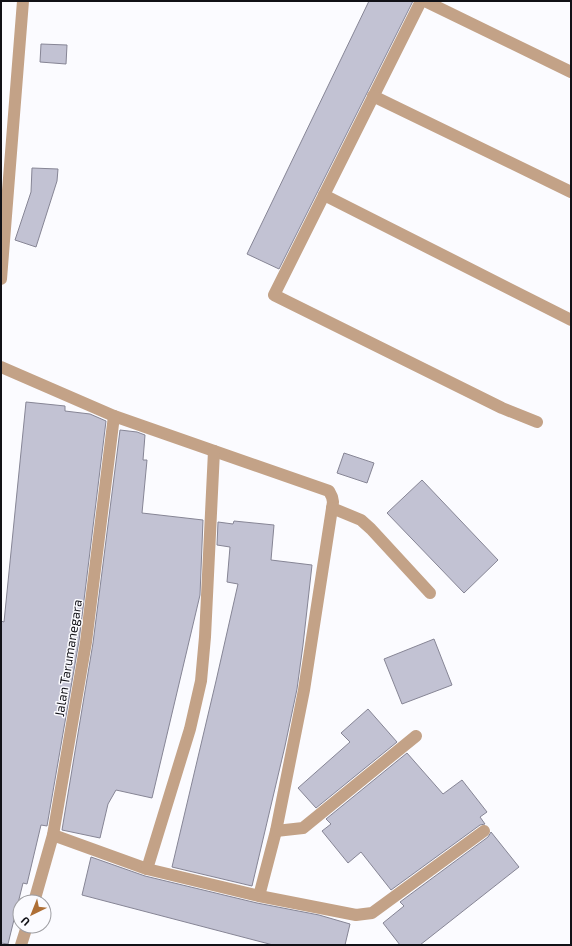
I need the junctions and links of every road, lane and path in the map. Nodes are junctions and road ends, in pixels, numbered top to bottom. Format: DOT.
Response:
graph roads {
  1 [pos="23,1"];
  2 [pos="421,1"];
  3 [pos="425,1"];
  4 [pos="571,72"];
  5 [pos="374,96"];
  6 [pos="569,187"];
  7 [pos="324,195"];
  8 [pos="1,279"];
  9 [pos="571,320"];
  10 [pos="1,367"];
  11 [pos="114,416"];
  12 [pos="537,422"];
  13 [pos="214,451"];
  14 [pos="332,508"];
  15 [pos="430,593"];
  16 [pos="416,736"];
  17 [pos="276,831"];
  18 [pos="484,831"];
  19 [pos="53,835"];
  20 [pos="147,869"];
  21 [pos="36,894"];
  22 [pos="259,896"];
  23 [pos="24,934"];
  24 [pos="21,945"];
  1 -- 8 [label="street"];
  2 -- 5 [label="street"];
  3 -- 4 [label="street"];
  5 -- 6 [label="street"];
  5 -- 7 [label="street"];
  7 -- 9 [label="street"];
  7 -- 12 [label="street"];
  10 -- 11 [label="street"];
  11 -- 13 [label="street"];
  11 -- 19 [label="street, Jalan Tarumanegara"];
  13 -- 14 [label="street"];
  13 -- 20 [label="street"];
  14 -- 15 [label="street"];
  14 -- 17 [label="street"];
  16 -- 17 [label="street"];
  17 -- 22 [label="street"];
  18 -- 22 [label="street"];
  19 -- 20 [label="street"];
  19 -- 21 [label="street, Jalan Tarumanegara"];
  20 -- 22 [label="street"];
  23 -- 24 [label="street"];
}
